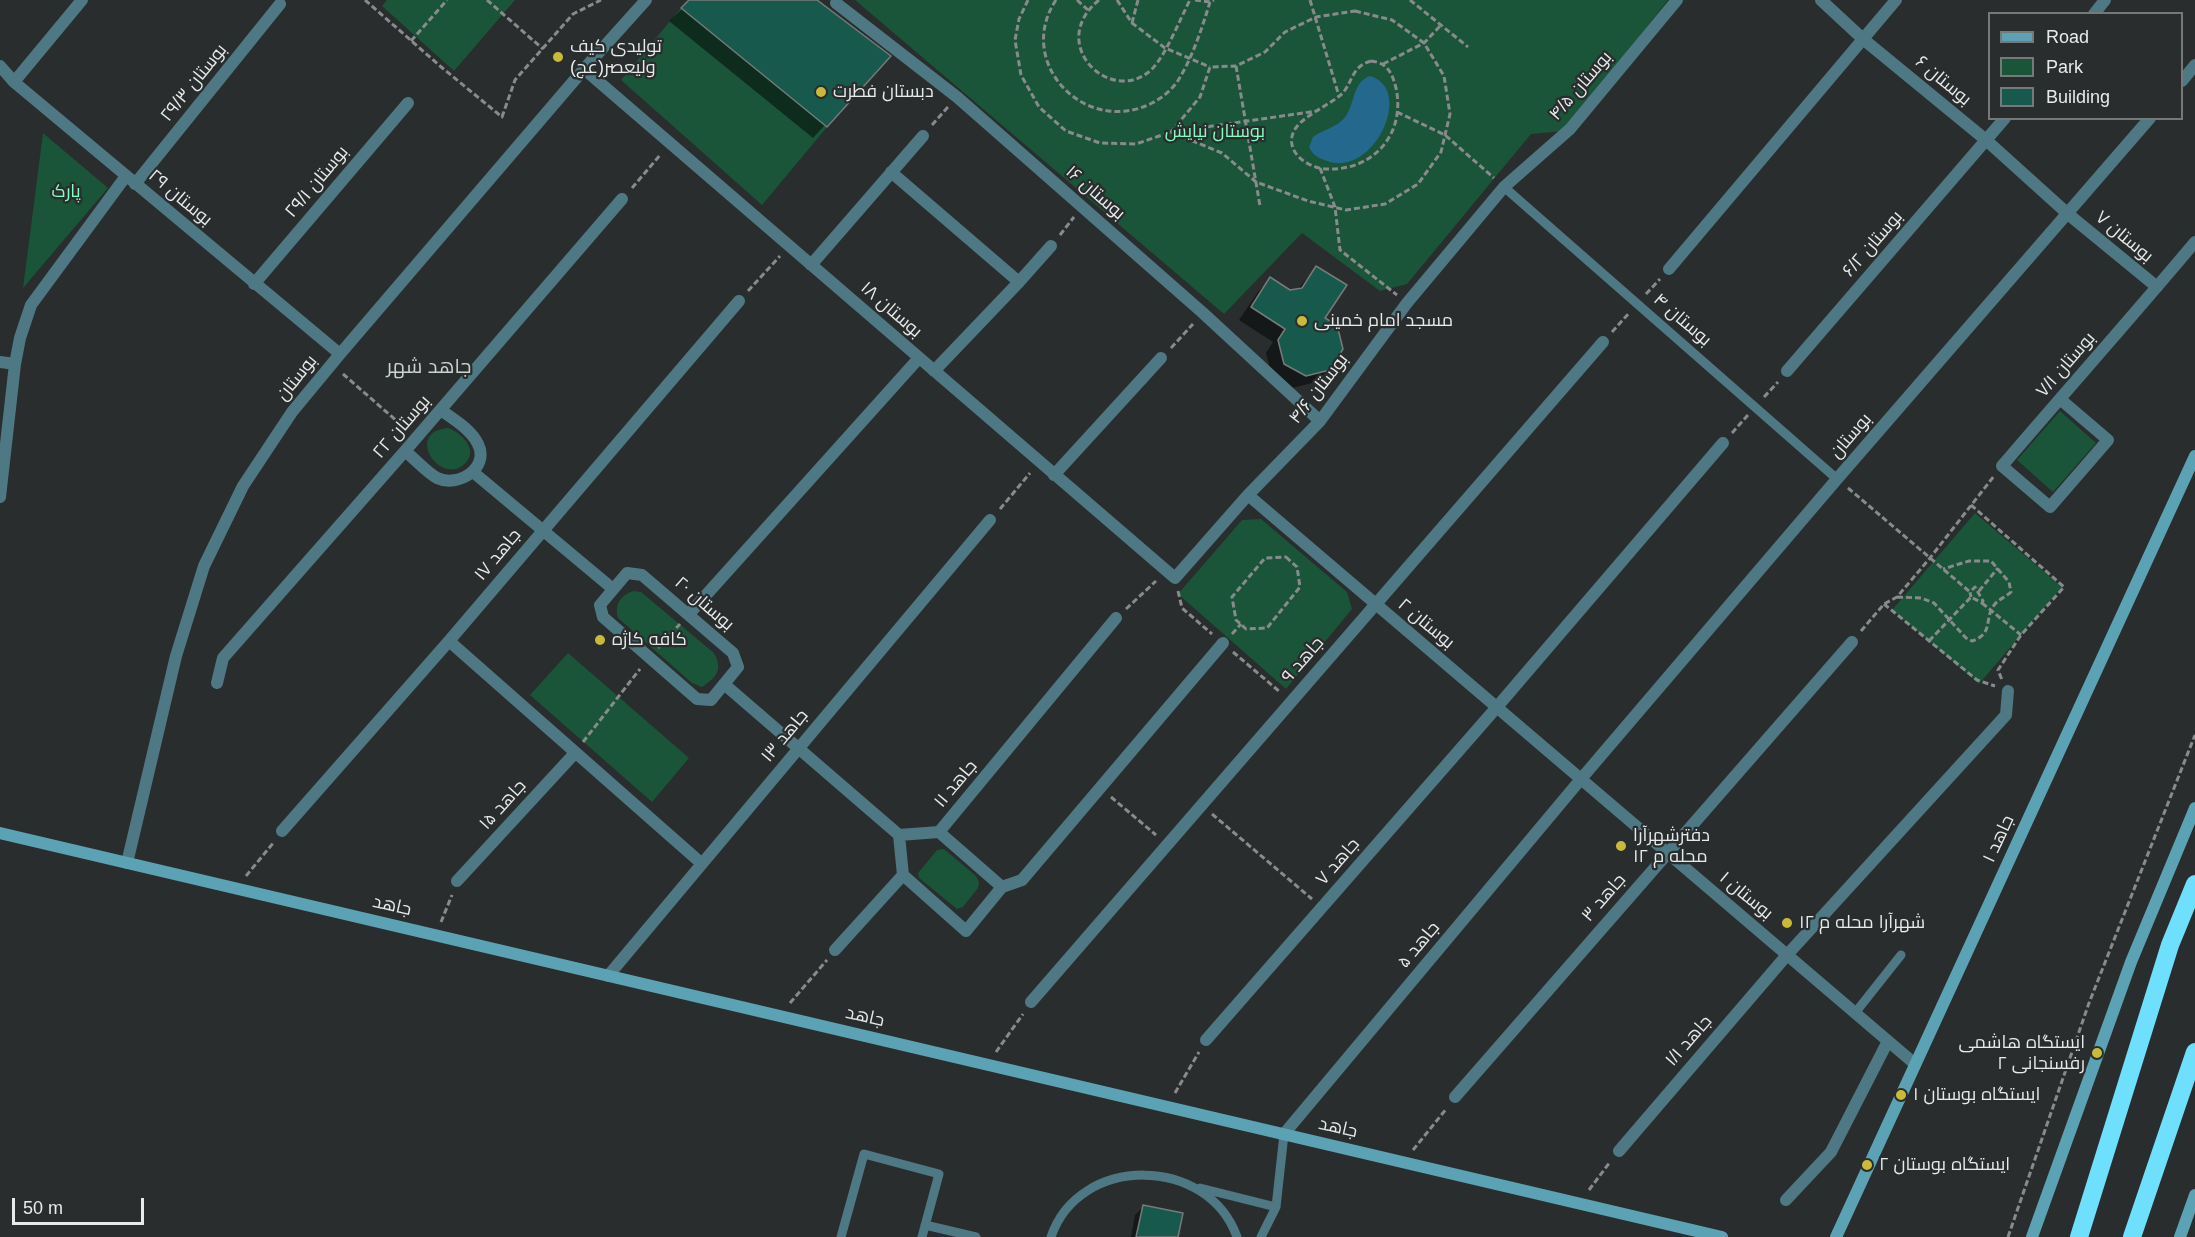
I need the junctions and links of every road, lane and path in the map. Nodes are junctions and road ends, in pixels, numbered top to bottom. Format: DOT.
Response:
graph roads {
  1 [pos="82,0"];
  2 [pos="365,0"];
  3 [pos="374,0"];
  4 [pos="447,0"];
  5 [pos="487,0"];
  6 [pos="601,0"];
  7 [pos="646,0"];
  8 [pos="1028,0"];
  9 [pos="1056,0"];
  10 [pos="1077,0"];
  11 [pos="1099,0"];
  12 [pos="1118,0"];
  13 [pos="1138,0"];
  14 [pos="1190,0"];
  15 [pos="1196,0"];
  16 [pos="1214,0"];
  17 [pos="1310,0"];
  18 [pos="1410,0"];
  19 [pos="1677,0"];
  20 [pos="1821,0"];
  21 [pos="1896,0"];
  22 [pos="2105,0"];
  23 [pos="1210,2"];
  24 [pos="836,3"];
  25 [pos="280,4"];
  26 [pos="370,4"];
  27 [pos="1088,10"];
  28 [pos="2096,12"];
  29 [pos="1316,17"];
  30 [pos="1132,23"];
  31 [pos="1441,25"];
  32 [pos="1863,39"];
  33 [pos="411,41"];
  34 [pos="1424,43"];
  35 [pos="1468,47"];
  36 [pos="1165,48"];
  37 [pos="543,49"];
  38 [pos="1189,58"];
  39 [pos="1383,64"];
  40 [pos="2195,65"];
  41 [pos="0,66"];
  42 [pos="1236,66"];
  43 [pos="1210,67"];
  44 [pos="584,69"];
  45 [pos="2183,79"];
  46 [pos="14,82"];
  47 [pos="957,97"];
  48 [pos="1339,97"];
  49 [pos="408,103"];
  50 [pos="1317,111"];
  51 [pos="1397,112"];
  52 [pos="2003,120"];
  53 [pos="2148,120"];
  54 [pos="1247,121"];
  55 [pos="1171,132"];
  56 [pos="1445,135"];
  57 [pos="923,136"];
  58 [pos="1986,140"];
  59 [pos="670,144"];
  60 [pos="1320,168"];
  61 [pos="891,172"];
  62 [pos="130,180"];
  63 [pos="1256,182"];
  64 [pos="1504,187"];
  65 [pos="622,199"];
  66 [pos="1260,206"];
  67 [pos="1083,207"];
  68 [pos="1335,207"];
  69 [pos="2068,214"];
  70 [pos="2195,242"];
  71 [pos="789,246"];
  72 [pos="1051,246"];
  73 [pos="811,265"];
  74 [pos="1669,268"];
  75 [pos="1019,282"];
  76 [pos="254,284"];
  77 [pos="2157,287"];
  78 [pos="739,301"];
  79 [pos="1407,303"];
  80 [pos="1203,313"];
  81 [pos="1603,342"];
  82 [pos="919,358"];
  83 [pos="1161,358"];
  84 [pos="336,359"];
  85 [pos="0,362"];
  86 [pos="15,364"];
  87 [pos="934,371"];
  88 [pos="1787,371"];
  89 [pos="2060,399"];
  90 [pos="441,410"];
  91 [pos="1320,421"];
  92 [pos="416,438"];
  93 [pos="1723,443"];
  94 [pos="405,451"];
  95 [pos="2195,456"];
  96 [pos="1039,462"];
  97 [pos="2002,466"];
  98 [pos="473,472"];
  99 [pos="1054,475"];
  100 [pos="1837,479"];
  101 [pos="1248,495"];
  102 [pos="0,497"];
  103 [pos="1971,505"];
  104 [pos="990,520"];
  105 [pos="542,530"];
  106 [pos="1930,558"];
  107 [pos="1292,562"];
  108 [pos="1998,568"];
  109 [pos="1943,569"];
  110 [pos="1170,575"];
  111 [pos="613,589"];
  112 [pos="1979,591"];
  113 [pos="1970,592"];
  114 [pos="1897,597"];
  115 [pos="1971,597"];
  116 [pos="1982,603"];
  117 [pos="1376,604"];
  118 [pos="1884,604"];
  119 [pos="1991,611"];
  120 [pos="688,614"];
  121 [pos="1116,618"];
  122 [pos="1948,619"];
  123 [pos="2021,635"];
  124 [pos="448,641"];
  125 [pos="1929,641"];
  126 [pos="1852,642"];
  127 [pos="1223,644"];
  128 [pos="649,658"];
  129 [pos="217,683"];
  130 [pos="724,684"];
  131 [pos="2008,691"];
  132 [pos="1497,707"];
  133 [pos="2195,735"];
  134 [pos="798,748"];
  135 [pos="575,753"];
  136 [pos="1581,779"];
  137 [pos="1100,787"];
  138 [pos="1201,805"];
  139 [pos="2195,808"];
  140 [pos="282,831"];
  141 [pos="0,832"];
  142 [pos="939,832"];
  143 [pos="899,834"];
  144 [pos="1167,844"];
  145 [pos="1667,853"];
  146 [pos="127,863"];
  147 [pos="701,863"];
  148 [pos="903,875"];
  149 [pos="457,881"];
  150 [pos="2195,884"];
  151 [pos="1002,887"];
  152 [pos="236,888"];
  153 [pos="1322,908"];
  154 [pos="435,935"];
  155 [pos="835,950"];
  156 [pos="1901,954"];
  157 [pos="1787,955"];
  158 [pos="608,976"];
  159 [pos="1031,1002"];
  160 [pos="1856,1013"];
  161 [pos="779,1016"];
  162 [pos="1206,1041"];
  163 [pos="1888,1041"];
  164 [pos="2195,1052"];
  165 [pos="1915,1064"];
  166 [pos="987,1065"];
  167 [pos="1455,1097"];
  168 [pos="1167,1107"];
  169 [pos="1284,1134"];
  170 [pos="1619,1151"];
  171 [pos="1404,1162"];
  172 [pos="1194,1187"];
  173 [pos="2195,1195"];
  174 [pos="1786,1200"];
  175 [pos="1579,1203"];
  176 [pos="1276,1207"];
  177 [pos="925,1225"];
  178 [pos="841,1237"];
  179 [pos="922,1237"];
  180 [pos="976,1237"];
  181 [pos="1051,1237"];
  182 [pos="1237,1237"];
  183 [pos="1262,1237"];
  184 [pos="1722,1237"];
  185 [pos="1836,1237"];
  186 [pos="2008,1237"];
  187 [pos="2032,1237"];
  188 [pos="2079,1237"];
  189 [pos="2132,1237"];
  190 [pos="2180,1237"];
  1 -- 46 [label="street"];
  2 -- 26 [label="path"];
  3 -- 26 [label="path"];
  4 -- 33 [label="path"];
  5 -- 37 [label="path"];
  6 -- 37 [label="path"];
  7 -- 44 [label="street, بوستان"];
  8 -- 55 [label="path"];
  9 -- 38 [label="path"];
  10 -- 27 [label="path"];
  11 -- 27 [label="path"];
  12 -- 30 [label="path"];
  13 -- 30 [label="path"];
  14 -- 36 [label="path"];
  15 -- 23 [label="path"];
  16 -- 23 [label="path"];
  17 -- 29 [label="path"];
  18 -- 31 [label="path"];
  19 -- 64 [label="street, بوستان ۴/۵"];
  20 -- 32 [label="street, بوستان ۶"];
  21 -- 32 [label="street"];
  22 -- 28 [label="street"];
  23 -- 38 [label="path"];
  24 -- 47 [label="street, بوستان ۱۶"];
  25 -- 62 [label="street, بوستان ۲۹/۳"];
  26 -- 33 [label="path"];
  27 -- 36 [label="path"];
  29 -- 34 [label="path"];
  29 -- 42 [label="path"];
  29 -- 48 [label="path"];
  30 -- 36 [label="path"];
  31 -- 34 [label="path"];
  31 -- 35 [label="path"];
  32 -- 58 [label="street, بوستان ۶"];
  32 -- 74 [label="street"];
  33 -- 37 [label="path"];
  34 -- 39 [label="path"];
  34 -- 56 [label="path"];
  36 -- 38 [label="path"];
  38 -- 43 [label="path"];
  39 -- 48 [label="path"];
  39 -- 51 [label="path"];
  40 -- 45 [label="street"];
  41 -- 46 [label="street, بوستان ۲۹"];
  42 -- 43 [label="path"];
  42 -- 54 [label="path"];
  43 -- 55 [label="path"];
  44 -- 59 [label="street, بوستان ۱۸"];
  44 -- 84 [label="street, بوستان"];
  46 -- 62 [label="street, بوستان ۲۹"];
  47 -- 57 [label="path"];
  47 -- 67 [label="street, بوستان ۱۶"];
  48 -- 50 [label="path"];
  49 -- 76 [label="street, بوستان ۲۹/۱"];
  50 -- 54 [label="path"];
  50 -- 60 [label="path"];
  51 -- 56 [label="path"];
  51 -- 60 [label="path"];
  52 -- 58 [label="street, بوستان ۶/۲"];
  53 -- 69 [label="street, بوستان"];
  54 -- 55 [label="path"];
  54 -- 63 [label="path"];
  55 -- 63 [label="path"];
  56 -- 64 [label="path"];
  56 -- 68 [label="path"];
  57 -- 61 [label="street"];
  58 -- 69 [label="street, بوستان ۶"];
  58 -- 88 [label="street, بوستان ۶/۲"];
  59 -- 65 [label="path"];
  59 -- 71 [label="street, بوستان ۱۸"];
  60 -- 68 [label="path"];
  61 -- 73 [label="street"];
  61 -- 75 [label="street"];
  62 -- 76 [label="street, بوستان ۲۹"];
  62 -- 86 [label="street, بوستان ۲۹/۳"];
  63 -- 66 [label="path"];
  63 -- 68 [label="path"];
  64 -- 79 [label="street, بوستان ۴/۶"];
  64 -- 100 [label="lane, بوستان ۴"];
  65 -- 90 [label="street, بوستان ۲۲"];
  67 -- 72 [label="path"];
  67 -- 80 [label="street, بوستان ۱۶"];
  68 -- 79 [label="path"];
  69 -- 77 [label="street, بوستان ۷"];
  69 -- 100 [label="street, بوستان"];
  70 -- 77 [label="street, بوستان ۷/۱"];
  71 -- 73 [label="street, بوستان ۱۸"];
  71 -- 78 [label="path"];
  72 -- 75 [label="street"];
  73 -- 82 [label="street, بوستان ۱۸"];
  75 -- 87 [label="street"];
  76 -- 84 [label="street, بوستان ۲۹"];
  77 -- 89 [label="street, بوستان ۷/۱"];
  78 -- 105 [label="street, جاهد ۱۷"];
  79 -- 91 [label="street, بوستان ۴/۶"];
  80 -- 83 [label="path"];
  80 -- 91 [label="street, بوستان ۱۶"];
  81 -- 117 [label="street, جاهد ۹"];
  82 -- 87 [label="street, بوستان ۱۸"];
  82 -- 120 [label="street"];
  83 -- 99 [label="street"];
  84 -- 92 [label="path"];
  84 -- 146 [label="street, بوستان"];
  85 -- 86 [label="street"];
  86 -- 102 [label="street, بوستان ۲۹/۳"];
  87 -- 96 [label="street, بوستان ۱۸"];
  89 -- 97 [label="street, بوستان ۷/۱"];
  89 -- 97 [label="street"];
  90 -- 92 [label="street, بوستان ۲۲"];
  90 -- 98 [label="street"];
  91 -- 101 [label="street, بوستان ۴/۶"];
  92 -- 94 [label="street, بوستان ۲۲"];
  93 -- 132 [label="street, جاهد ۷"];
  94 -- 98 [label="street"];
  94 -- 129 [label="street, بوستان ۲۲"];
  95 -- 165 [label="main road, جاهد ۱"];
  96 -- 99 [label="street, بوستان ۱۸"];
  96 -- 104 [label="path"];
  97 -- 103 [label="path"];
  98 -- 105 [label="street"];
  99 -- 110 [label="street, بوستان ۱۸"];
  100 -- 106 [label="path"];
  100 -- 136 [label="street, بوستان"];
  101 -- 110 [label="street, بوستان ۴/۶"];
  101 -- 117 [label="street, بوستان ۲"];
  103 -- 106 [label="path"];
  103 -- 123 [label="path"];
  104 -- 134 [label="street, جاهد ۱۳"];
  105 -- 111 [label="street"];
  105 -- 124 [label="street, جاهد ۱۷"];
  106 -- 109 [label="path"];
  106 -- 114 [label="path"];
  107 -- 107 [label="path"];
  108 -- 109 [label="path"];
  108 -- 112 [label="path"];
  108 -- 119 [label="path"];
  109 -- 113 [label="path"];
  110 -- 121 [label="path"];
  111 -- 120 [label="street, بوستان ۲۰"];
  111 -- 128 [label="street"];
  112 -- 113 [label="path"];
  112 -- 116 [label="path"];
  113 -- 115 [label="path"];
  114 -- 118 [label="path"];
  114 -- 122 [label="path"];
  115 -- 116 [label="path"];
  115 -- 122 [label="path"];
  116 -- 119 [label="path"];
  117 -- 132 [label="street, بوستان ۲"];
  117 -- 138 [label="street, جاهد ۹"];
  118 -- 125 [label="path"];
  118 -- 126 [label="path"];
  119 -- 122 [label="path"];
  119 -- 123 [label="path"];
  120 -- 128 [label="path"];
  120 -- 130 [label="street, بوستان ۲۰"];
  121 -- 142 [label="street, جاهد ۱۱"];
  122 -- 125 [label="path"];
  123 -- 131 [label="path"];
  124 -- 135 [label="street"];
  124 -- 140 [label="street, جاهد ۱۷"];
  125 -- 131 [label="path"];
  126 -- 145 [label="street, جاهد ۳"];
  127 -- 137 [label="street"];
  128 -- 130 [label="street"];
  128 -- 135 [label="path"];
  130 -- 134 [label="street"];
  131 -- 157 [label="street, جاهد ۱/۱"];
  132 -- 136 [label="street, بوستان ۲"];
  132 -- 153 [label="street, جاهد ۷"];
  133 -- 186 [label="path"];
  134 -- 143 [label="street"];
  134 -- 147 [label="street, جاهد ۱۳"];
  135 -- 147 [label="street"];
  135 -- 149 [label="street, جاهد ۱۵"];
  136 -- 145 [label="street, بوستان ۱"];
  136 -- 169 [label="street, جاهد ۵"];
  137 -- 144 [label="path"];
  137 -- 151 [label="street"];
  138 -- 144 [label="street, جاهد ۹"];
  138 -- 153 [label="path"];
  139 -- 187 [label="main road"];
  140 -- 152 [label="path"];
  141 -- 146 [label="main road, جاهد"];
  142 -- 143 [label="street, جاهد ۱۱"];
  142 -- 151 [label="street"];
  143 -- 148 [label="street"];
  144 -- 159 [label="street, جاهد ۹"];
  145 -- 157 [label="street, بوستان ۱"];
  145 -- 167 [label="street, جاهد ۳"];
  146 -- 152 [label="main road, جاهد"];
  147 -- 158 [label="street, جاهد ۱۳"];
  148 -- 151 [label="street"];
  148 -- 155 [label="street"];
  149 -- 154 [label="path"];
  150 -- 188 [label="highway"];
  152 -- 154 [label="main road, جاهد"];
  153 -- 162 [label="street, جاهد ۷"];
  154 -- 158 [label="main road, جاهد"];
  155 -- 161 [label="path"];
  156 -- 160 [label="lane"];
  157 -- 160 [label="street, بوستان ۱"];
  157 -- 170 [label="street, جاهد ۱/۱"];
  158 -- 161 [label="main road, جاهد"];
  159 -- 166 [label="path"];
  160 -- 163 [label="street, بوستان ۱"];
  161 -- 166 [label="main road, جاهد"];
  162 -- 168 [label="path"];
  163 -- 165 [label="street, بوستان ۱"];
  163 -- 174 [label="street"];
  164 -- 189 [label="highway"];
  165 -- 185 [label="main road, جاهد ۱"];
  166 -- 168 [label="main road, جاهد"];
  167 -- 171 [label="path"];
  168 -- 169 [label="main road, جاهد"];
  169 -- 171 [label="main road, جاهد"];
  169 -- 176 [label="lane"];
  170 -- 175 [label="path"];
  171 -- 175 [label="main road, جاهد"];
  172 -- 176 [label="lane"];
  172 -- 181 [label="lane"];
  172 -- 182 [label="lane"];
  173 -- 190 [label="main road"];
  175 -- 184 [label="main road, جاهد"];
  176 -- 183 [label="lane"];
  177 -- 178 [label="lane"];
  177 -- 179 [label="lane"];
  177 -- 180 [label="lane"];
}
